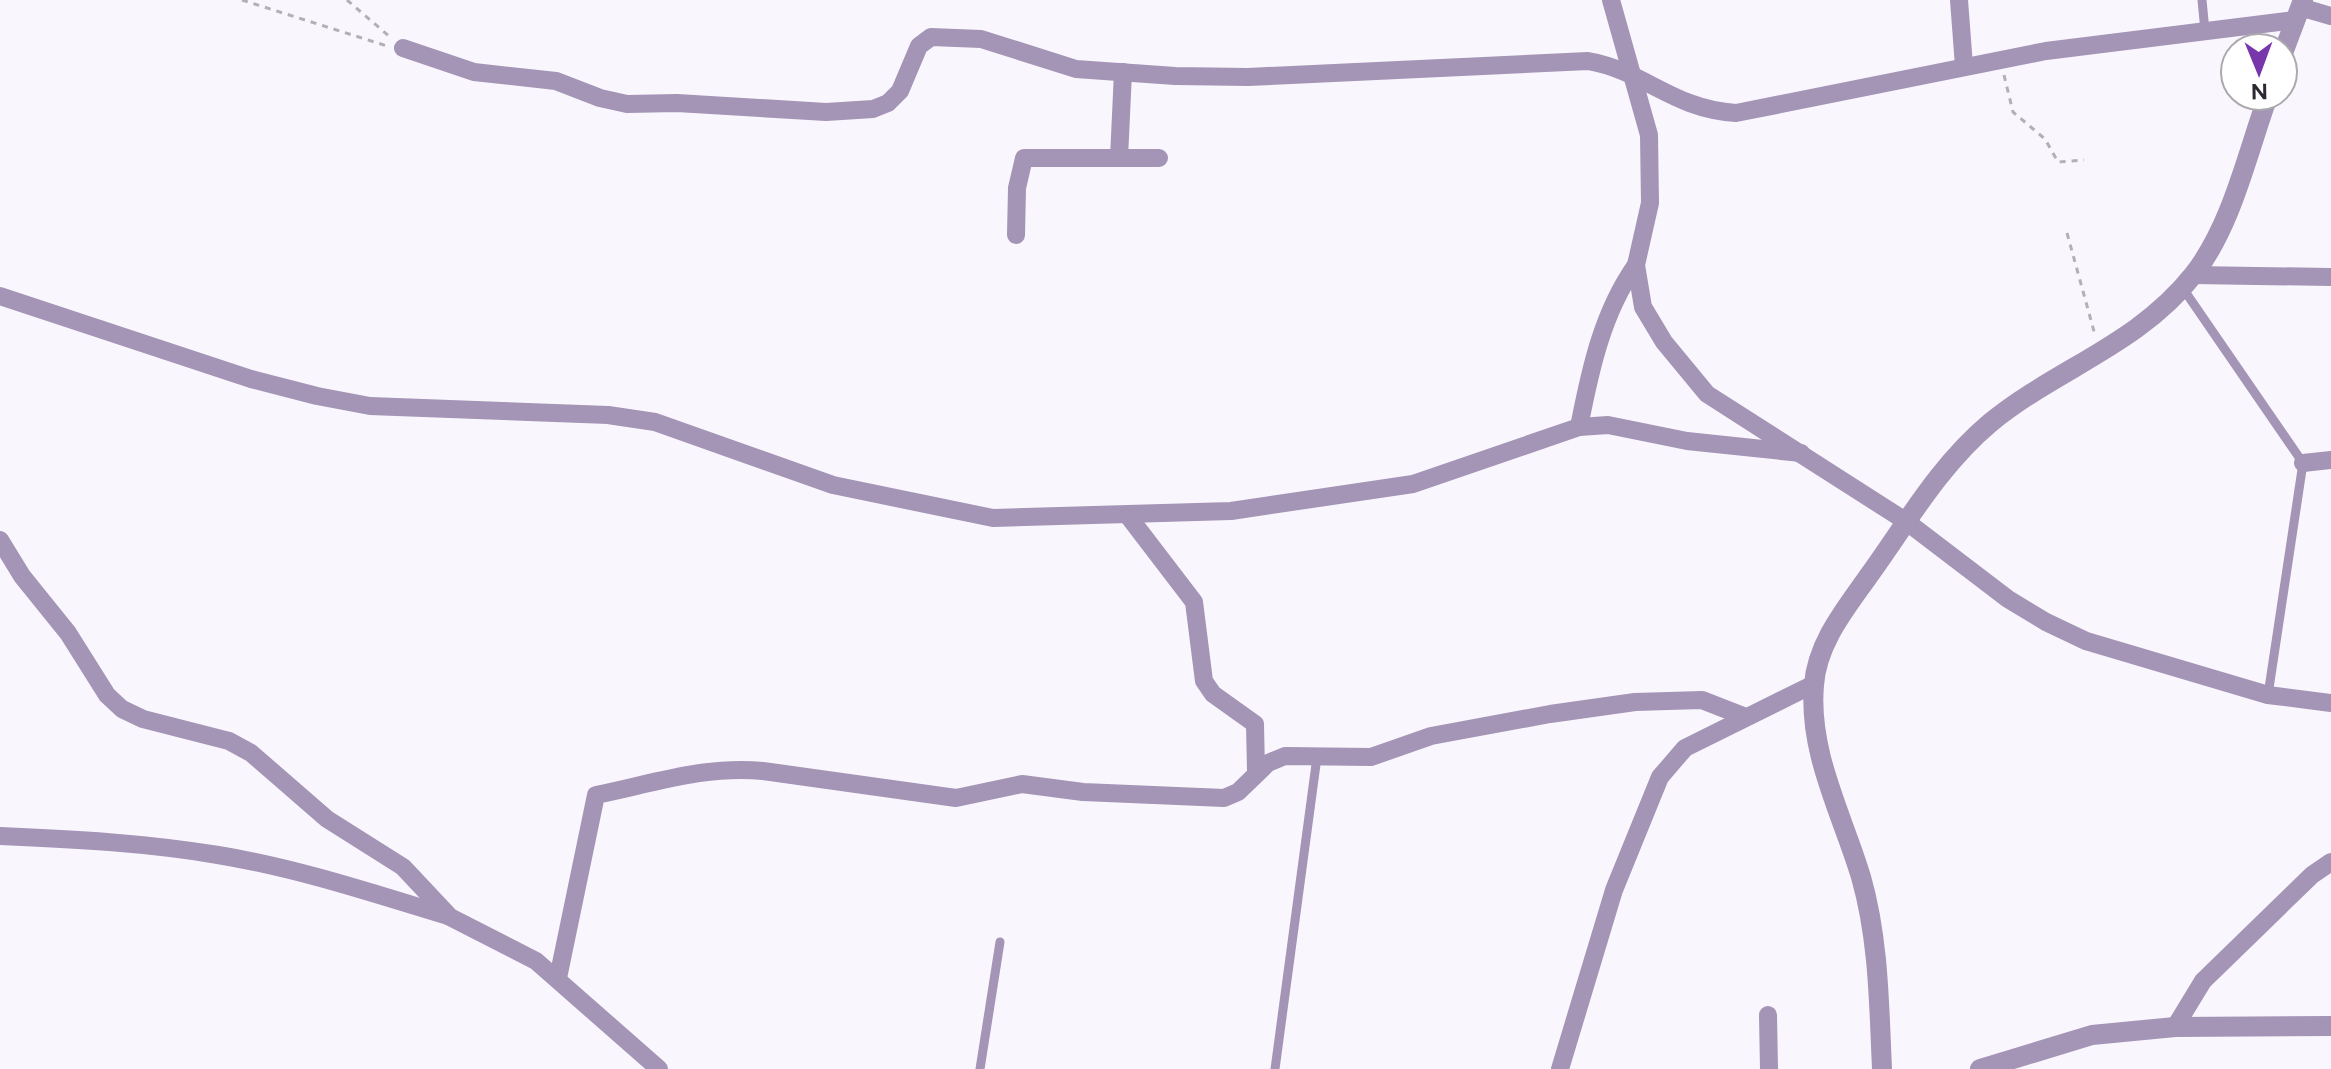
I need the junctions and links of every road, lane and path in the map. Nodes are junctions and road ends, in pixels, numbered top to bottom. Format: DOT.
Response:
graph roads {
  1 [pos="242,0"];
  2 [pos="347,0"];
  3 [pos="1611,0"];
  4 [pos="1959,0"];
  5 [pos="2202,0"];
  6 [pos="2299,9"];
  7 [pos="2331,16"];
  8 [pos="2205,31"];
  9 [pos="2291,32"];
  10 [pos="403,48"];
  11 [pos="2000,59"];
  12 [pos="1964,66"];
  13 [pos="1123,72"];
  14 [pos="1634,77"];
  15 [pos="2262,112"];
  16 [pos="1119,158"];
  17 [pos="1159,158"];
  18 [pos="2084,160"];
  19 [pos="2067,233"];
  20 [pos="1016,235"];
  21 [pos="1636,265"];
  22 [pos="2331,277"];
  23 [pos="2187,281"];
  24 [pos="0,296"];
  25 [pos="2100,354"];
  26 [pos="1579,427"];
  27 [pos="1801,453"];
  28 [pos="2331,460"];
  29 [pos="2303,463"];
  30 [pos="1129,517"];
  31 [pos="1907,522"];
  32 [pos="0,540"];
  33 [pos="1814,684"];
  34 [pos="2268,695"];
  35 [pos="2331,703"];
  36 [pos="1743,716"];
  37 [pos="1317,757"];
  38 [pos="1256,771"];
  39 [pos="0,836"];
  40 [pos="2331,862"];
  41 [pos="450,917"];
  42 [pos="1000,942"];
  43 [pos="558,978"];
  44 [pos="1768,1015"];
  45 [pos="2331,1026"];
  46 [pos="2175,1027"];
  47 [pos="659,1069"];
  48 [pos="980,1069"];
  49 [pos="1275,1069"];
  50 [pos="1560,1069"];
  51 [pos="1769,1069"];
  52 [pos="1882,1069"];
  53 [pos="1980,1069"];
  1 -- 10 [label="path"];
  2 -- 10 [label="path"];
  3 -- 14 [label="street"];
  4 -- 12 [label="street"];
  5 -- 8 [label="lane"];
  6 -- 7 [label="street"];
  6 -- 8 [label="street"];
  6 -- 9 [label="street"];
  8 -- 11 [label="street"];
  10 -- 13 [label="street"];
  11 -- 12 [label="street"];
  11 -- 18 [label="path"];
  12 -- 14 [label="street"];
  13 -- 14 [label="street"];
  13 -- 16 [label="street"];
  14 -- 21 [label="street"];
  15 -- 23 [label="street"];
  16 -- 17 [label="street"];
  16 -- 20 [label="street"];
  19 -- 25 [label="path"];
  21 -- 26 [label="street"];
  21 -- 27 [label="street"];
  22 -- 23 [label="street"];
  23 -- 25 [label="street"];
  23 -- 29 [label="lane"];
  24 -- 30 [label="street"];
  25 -- 31 [label="street"];
  26 -- 27 [label="street"];
  26 -- 30 [label="street"];
  27 -- 31 [label="street"];
  28 -- 29 [label="street"];
  29 -- 34 [label="lane"];
  30 -- 38 [label="street"];
  31 -- 33 [label="street"];
  31 -- 34 [label="street"];
  32 -- 41 [label="street"];
  33 -- 36 [label="street"];
  33 -- 52 [label="street"];
  34 -- 35 [label="street"];
  36 -- 37 [label="street"];
  36 -- 50 [label="street"];
  37 -- 38 [label="street"];
  37 -- 49 [label="lane"];
  38 -- 43 [label="street"];
  39 -- 41 [label="street"];
  40 -- 46 [label="street"];
  41 -- 43 [label="street"];
  42 -- 48 [label="lane"];
  43 -- 47 [label="street"];
  44 -- 51 [label="street"];
  45 -- 46 [label="street"];
  46 -- 53 [label="street"];
}
